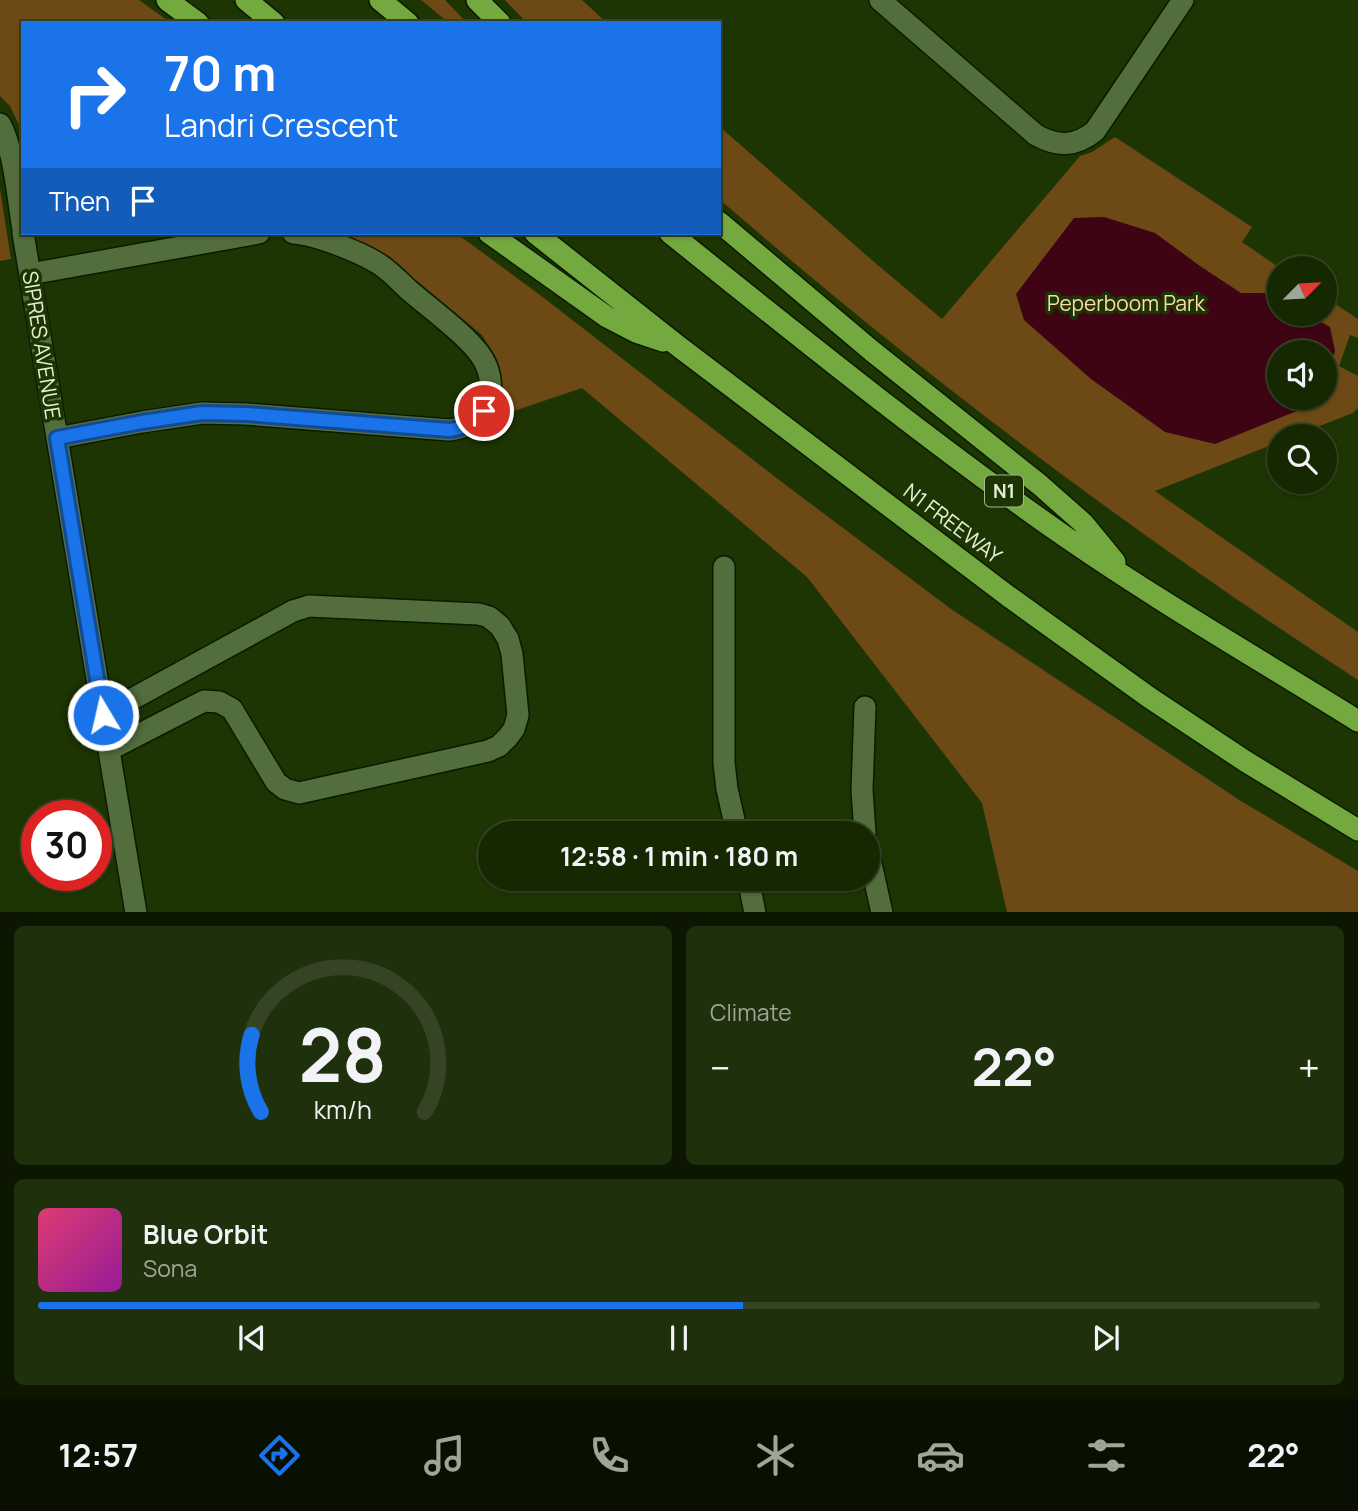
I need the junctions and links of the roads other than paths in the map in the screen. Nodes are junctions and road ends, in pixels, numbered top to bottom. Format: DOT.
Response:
graph roads {
  1 [pos="167,0"];
  2 [pos="246,0"];
  3 [pos="380,0"];
  4 [pos="477,0"];
  5 [pos="880,0"];
  6 [pos="1183,0"];
  7 [pos="195,21"];
  8 [pos="272,21"];
  9 [pos="406,21"];
  10 [pos="498,21"];
  11 [pos="0,124"];
  12 [pos="21,219"];
  13 [pos="721,224"];
  14 [pos="24,235"];
  15 [pos="248,235"];
  16 [pos="308,235"];
  17 [pos="492,235"];
  18 [pos="538,235"];
  19 [pos="673,235"];
  20 [pos="30,274"];
  21 [pos="678,346"];
  22 [pos="57,438"];
  23 [pos="724,567"];
  24 [pos="1130,579"];
  25 [pos="865,707"];
  26 [pos="103,715"];
  27 [pos="1358,721"];
  28 [pos="109,750"];
  29 [pos="734,821"];
  30 [pos="864,821"];
  31 [pos="1358,830"];
  32 [pos="751,891"];
  33 [pos="877,891"];
  34 [pos="136,912"];
  35 [pos="755,912"];
  36 [pos="882,912"];
  1 -- 7 [label="highway"];
  2 -- 8 [label="highway"];
  3 -- 9 [label="highway"];
  4 -- 10 [label="highway"];
  5 -- 6 [label="street"];
  11 -- 12 [label="street, SIPRES AVENUE"];
  13 -- 24 [label="highway"];
  14 -- 20 [label="street, SIPRES AVENUE"];
  15 -- 20 [label="street"];
  16 -- 22 [label="street"];
  17 -- 21 [label="highway"];
  18 -- 21 [label="highway, N1 FREEWAY"];
  19 -- 24 [label="highway, N1"];
  20 -- 22 [label="street, SIPRES AVENUE"];
  21 -- 31 [label="highway, N1 FREEWAY"];
  22 -- 26 [label="street, SIPRES AVENUE"];
  23 -- 29 [label="street"];
  24 -- 27 [label="highway, N1"];
  25 -- 30 [label="street"];
  26 -- 28 [label="street, SIPRES AVENUE"];
  26 -- 28 [label="street"];
  28 -- 34 [label="street, SIPRES AVENUE"];
  32 -- 35 [label="street"];
  33 -- 36 [label="street"];
}
